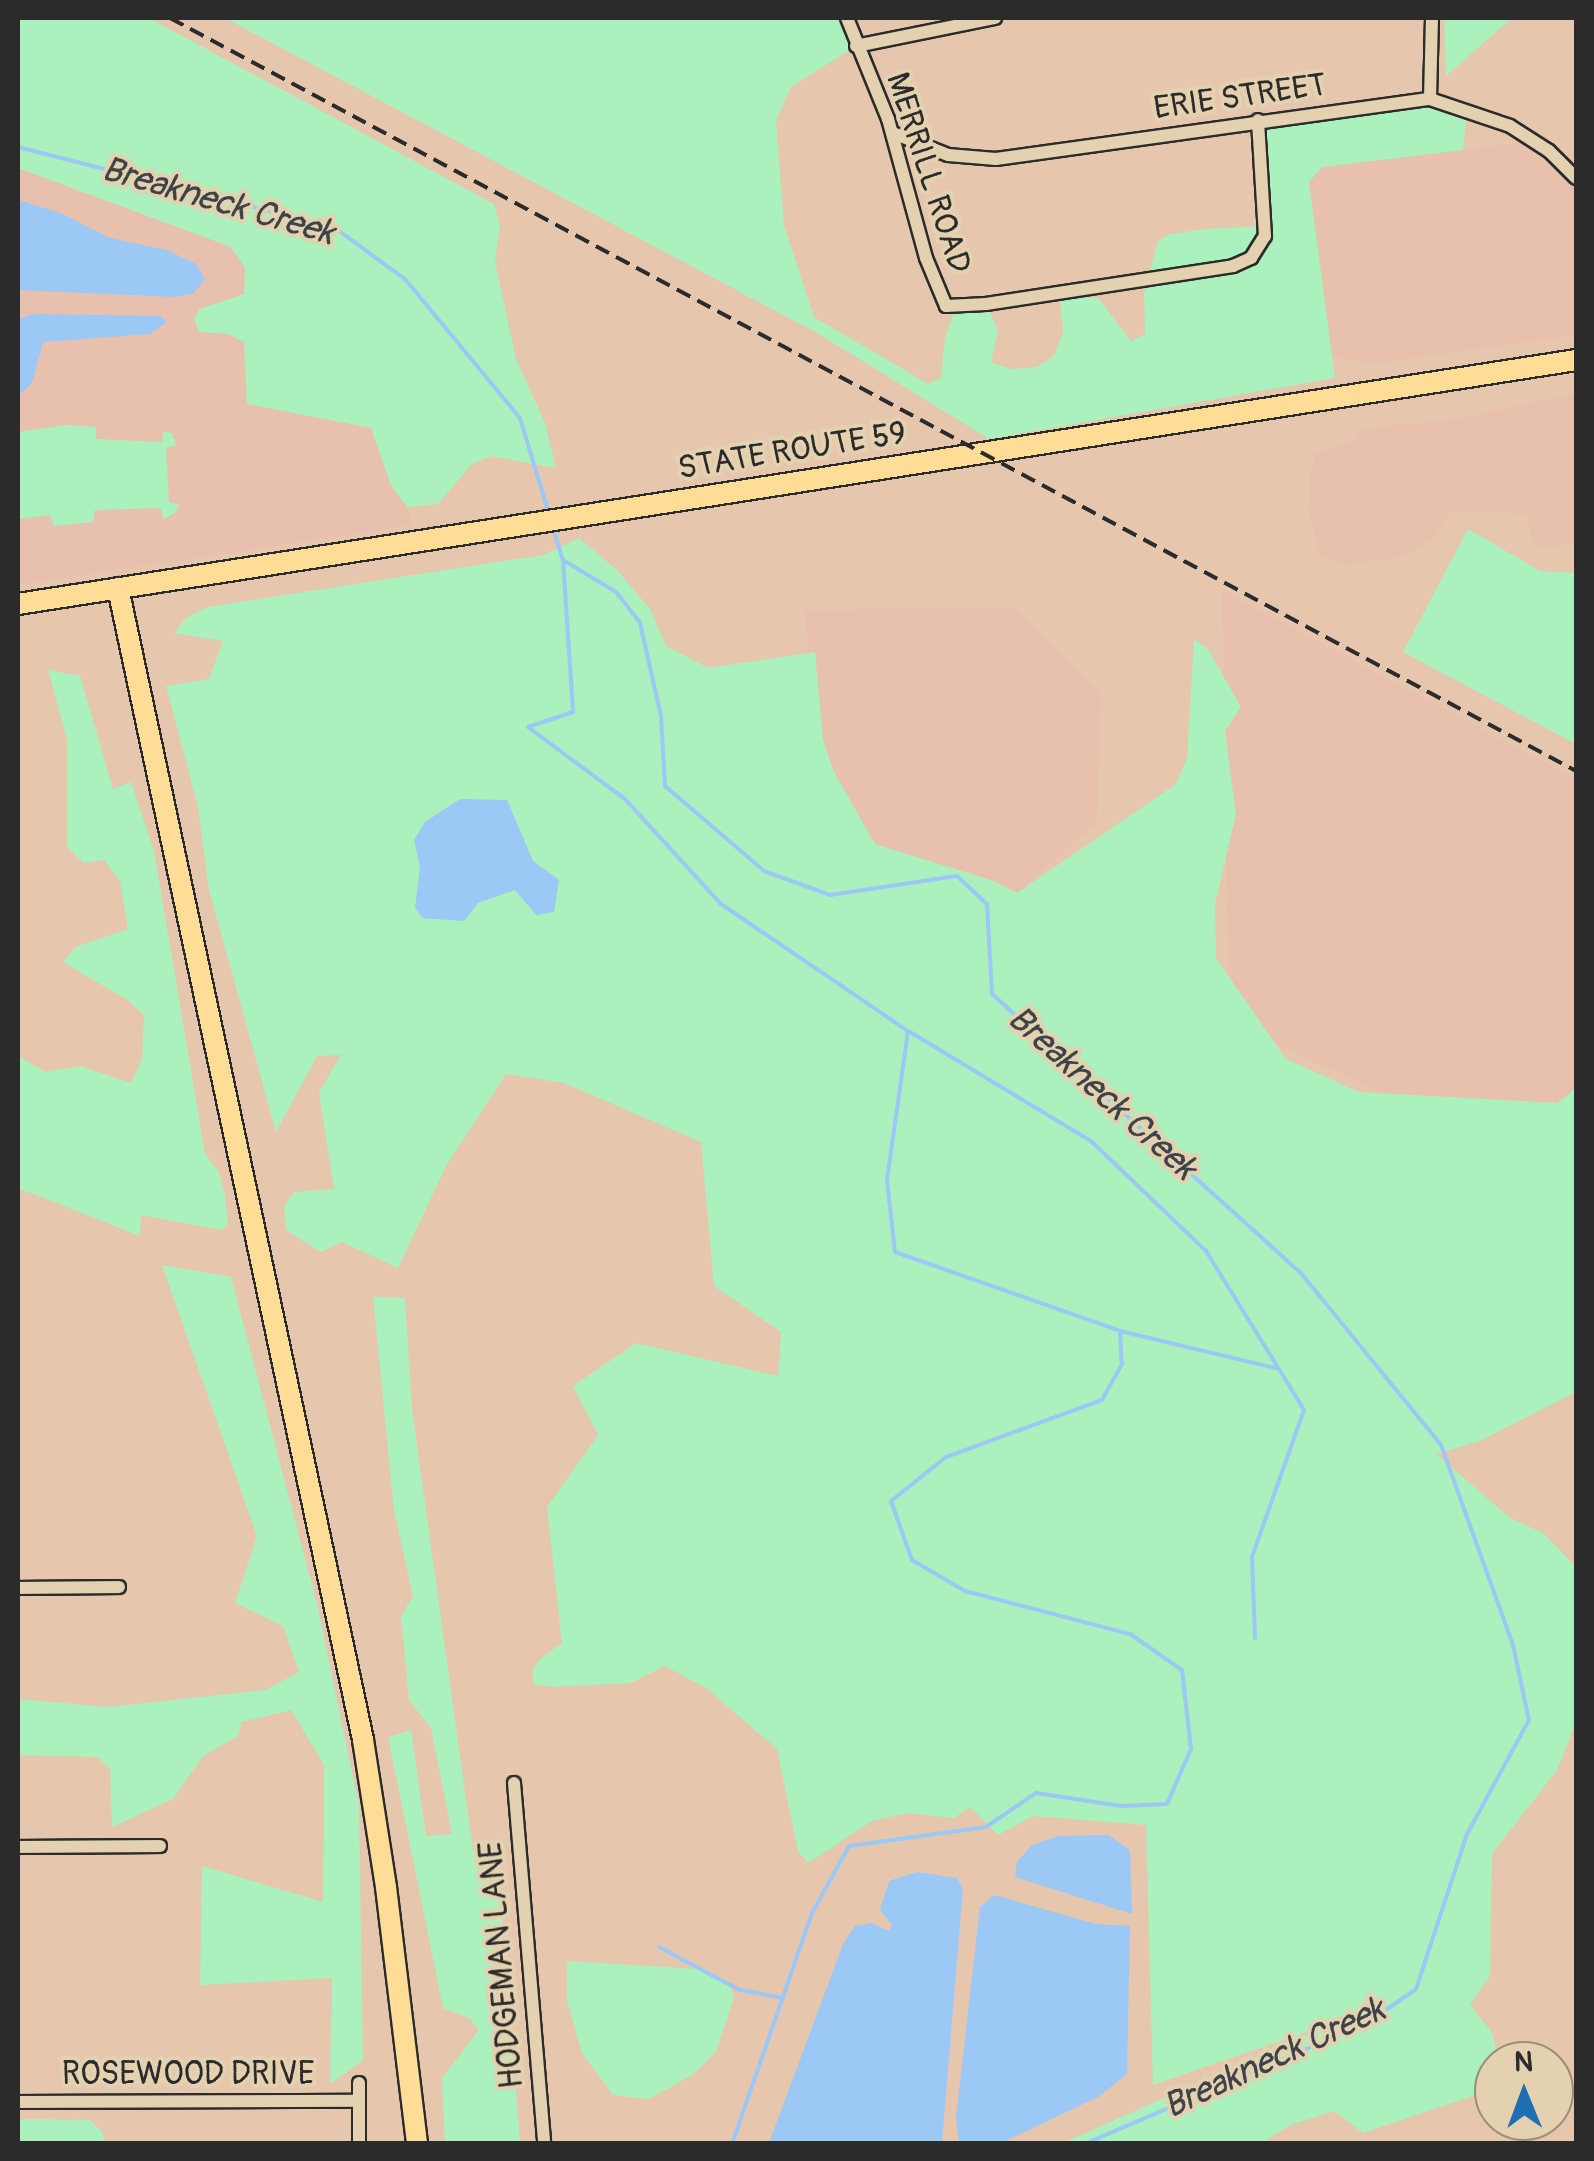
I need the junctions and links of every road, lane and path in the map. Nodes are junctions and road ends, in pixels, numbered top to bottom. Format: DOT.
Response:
graph roads {
  1 [pos="847,18"];
  2 [pos="994,18"];
  3 [pos="1432,18"];
  4 [pos="856,46"];
  5 [pos="1430,99"];
  6 [pos="1258,120"];
  7 [pos="892,132"];
  8 [pos="1576,178"];
  9 [pos="1576,360"];
  10 [pos="118,588"];
  11 [pos="18,604"];
  12 [pos="18,1588"];
  13 [pos="119,1588"];
  14 [pos="514,1783"];
  15 [pos="160,1846"];
  16 [pos="18,1847"];
  17 [pos="359,2083"];
  18 [pos="359,2101"];
  19 [pos="18,2102"];
  20 [pos="359,2144"];
  21 [pos="418,2144"];
  22 [pos="544,2144"];
  1 -- 4 [label="street, MERRILL ROAD"];
  2 -- 4 [label="street"];
  3 -- 5 [label="street"];
  4 -- 7 [label="street, MERRILL ROAD"];
  5 -- 6 [label="street, ERIE STREET"];
  5 -- 8 [label="street, ERIE STREET"];
  6 -- 7 [label="street, ERIE STREET"];
  6 -- 7 [label="street, MERRILL ROAD"];
  9 -- 10 [label="main road, STATE ROUTE 59"];
  10 -- 11 [label="main road, STATE ROUTE 59"];
  10 -- 21 [label="main road"];
  12 -- 13 [label="street"];
  14 -- 22 [label="street, HODGEMAN LANE"];
  15 -- 16 [label="street"];
  17 -- 18 [label="street"];
  18 -- 19 [label="street, ROSEWOOD DRIVE"];
  18 -- 20 [label="street"];
}
